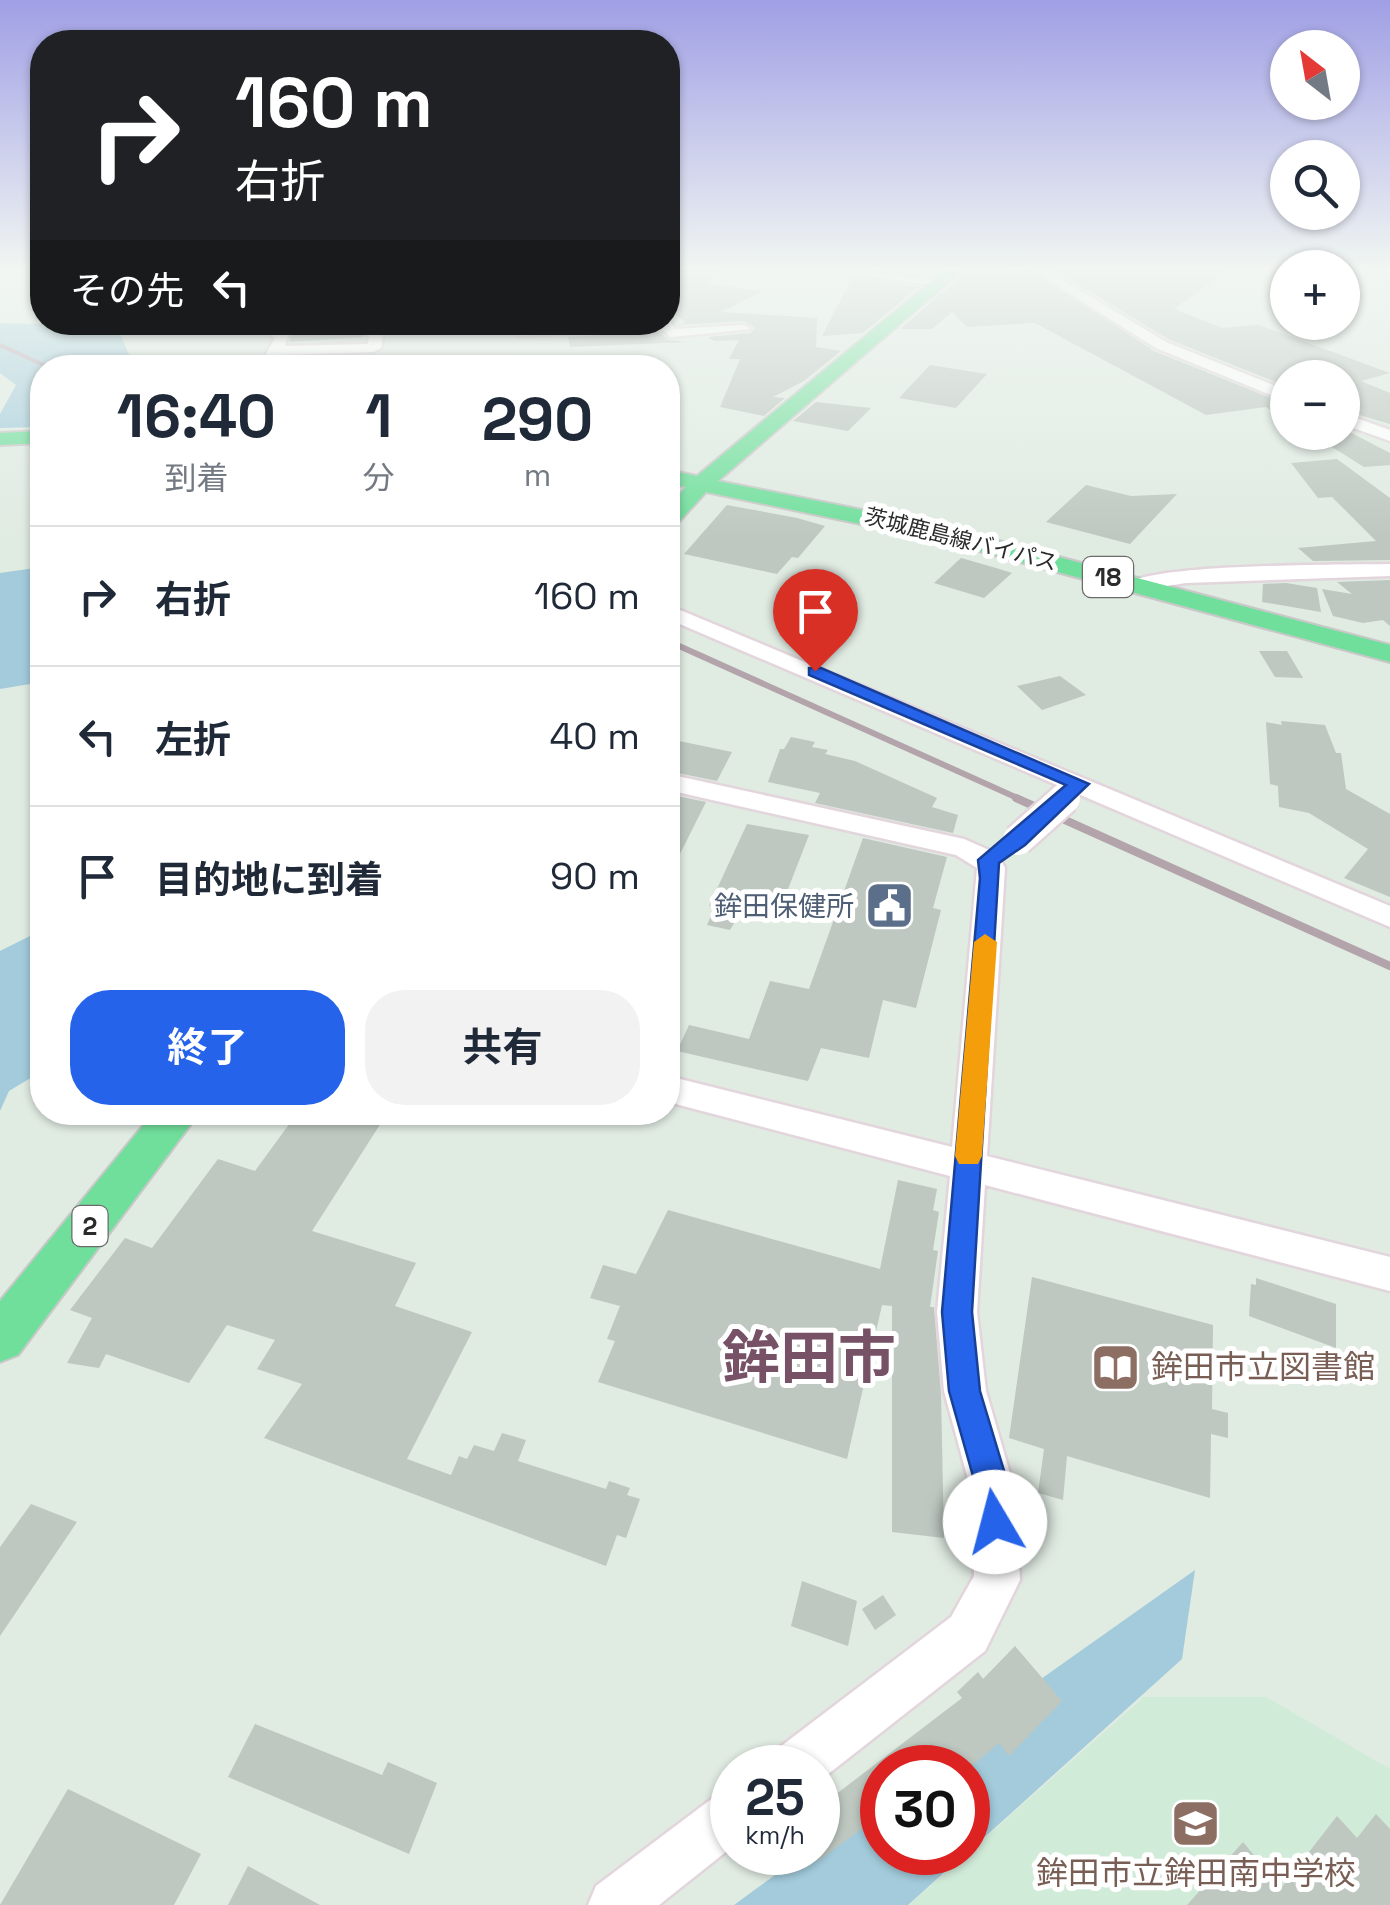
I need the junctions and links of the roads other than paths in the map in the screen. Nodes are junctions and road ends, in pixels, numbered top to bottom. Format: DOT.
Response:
graph roads {
  1 [pos="848,360"];
  2 [pos="1196,360"];
  3 [pos="1270,390"];
  4 [pos="1360,425"];
  5 [pos="1390,436"];
  6 [pos="30,438"];
  7 [pos="0,439"];
  8 [pos="680,479"];
  9 [pos="702,483"];
  10 [pos="680,507"];
  11 [pos="1390,570"];
  12 [pos="1135,584"];
  13 [pos="680,615"];
  14 [pos="1390,654"];
  15 [pos="680,785"];
  16 [pos="1072,791"];
  17 [pos="988,860"];
  18 [pos="1390,917"];
  19 [pos="680,1092"];
  20 [pos="169,1125"];
  21 [pos="968,1166"];
  22 [pos="1390,1274"];
  23 [pos="0,1339"];
  24 [pos="824,1745"];
  25 [pos="710,1832"];
  26 [pos="615,1905"];
  1 -- 9 [label="main road"];
  2 -- 3 [label="street"];
  4 -- 5 [label="street"];
  6 -- 7 [label="main road"];
  8 -- 9 [label="main road, 茨城鹿島線バイパス"];
  9 -- 10 [label="main road"];
  9 -- 12 [label="main road, 茨城鹿島線バイパス / 18"];
  11 -- 12 [label="street"];
  12 -- 14 [label="main road, 茨城鹿島線バイパス / 18"];
  13 -- 16 [label="street"];
  15 -- 17 [label="street"];
  16 -- 17 [label="street, bridge"];
  16 -- 18 [label="street"];
  17 -- 21 [label="street"];
  19 -- 21 [label="street"];
  20 -- 23 [label="main road, 2"];
  21 -- 22 [label="street"];
  21 -- 24 [label="street"];
  25 -- 26 [label="street"];
}
